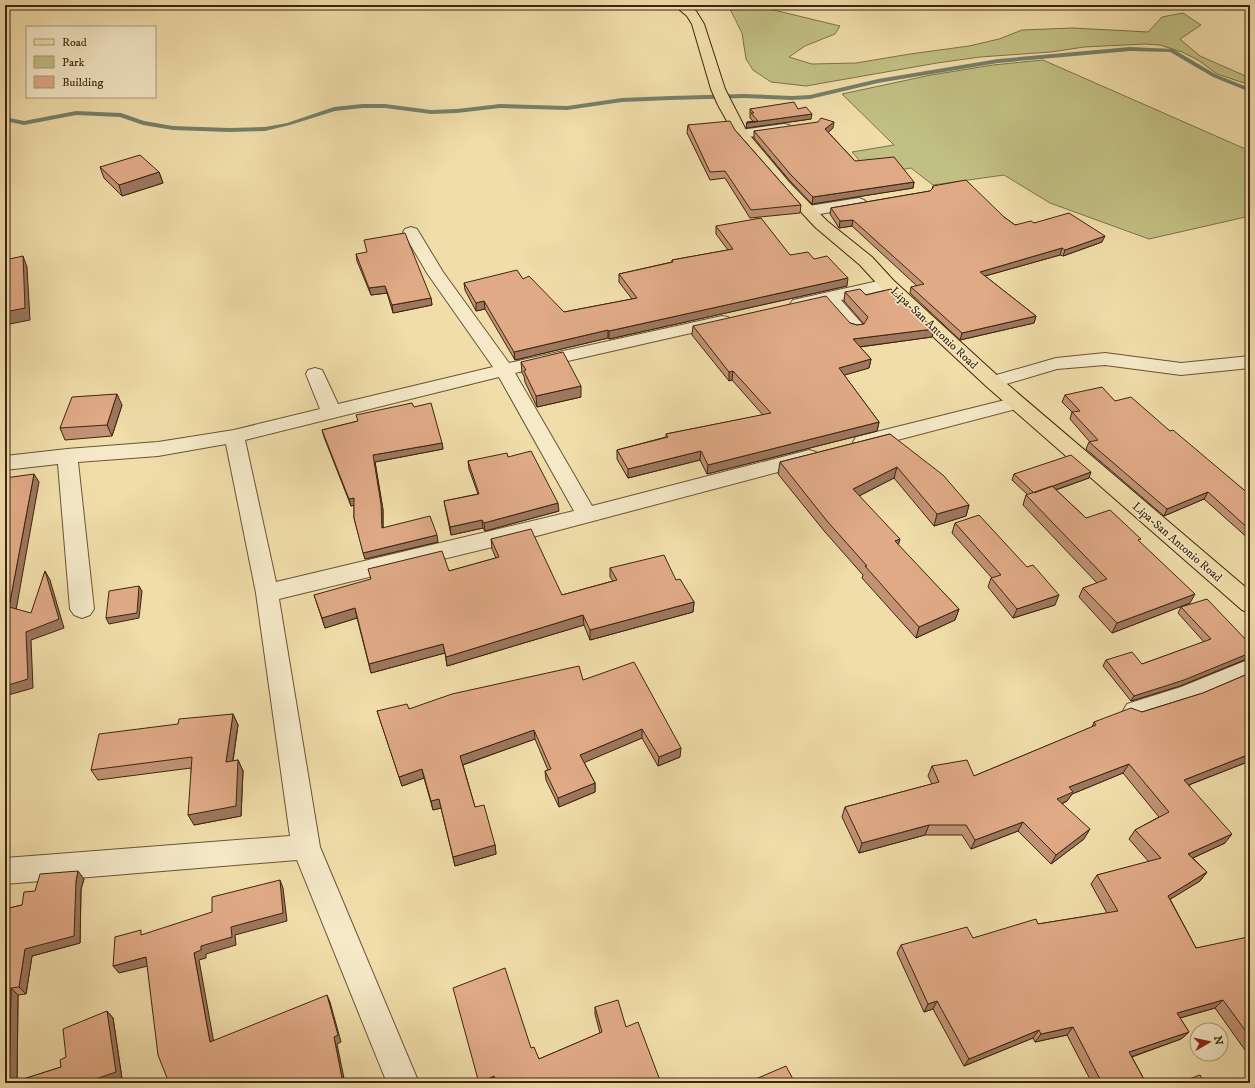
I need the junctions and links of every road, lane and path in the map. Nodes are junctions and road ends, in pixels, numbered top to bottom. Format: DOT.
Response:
graph roads {
  1 [pos="680,5"];
  2 [pos="797,126"];
  3 [pos="741,134"];
  4 [pos="870,201"];
  5 [pos="809,212"];
  6 [pos="411,232"];
  7 [pos="888,284"];
  8 [pos="829,297"];
  9 [pos="783,308"];
  10 [pos="736,318"];
  11 [pos="856,327"];
  12 [pos="1250,362"];
  13 [pos="504,370"];
  14 [pos="315,374"];
  15 [pos="993,382"];
  16 [pos="1017,403"];
  17 [pos="331,411"];
  18 [pos="234,436"];
  19 [pos="68,456"];
  20 [pos="5,463"];
  21 [pos="587,515"];
  22 [pos="268,593"];
  23 [pos="1250,604"];
  24 [pos="82,609"];
  25 [pos="1250,668"];
  26 [pos="1136,711"];
  27 [pos="306,848"];
  28 [pos="5,871"];
  29 [pos="403,1083"];
  1 -- 3 [label="main road, Lipa-San Antonio Road"];
  2 -- 3 [label="street"];
  3 -- 5 [label="main road, Lipa-San Antonio Road"];
  4 -- 5 [label="street"];
  5 -- 7 [label="main road, Lipa-San Antonio Road"];
  6 -- 13 [label="street"];
  7 -- 8 [label="street"];
  7 -- 15 [label="main road, Lipa-San Antonio Road"];
  8 -- 9 [label="street"];
  8 -- 11 [label="street"];
  10 -- 13 [label="street"];
  12 -- 15 [label="street"];
  13 -- 17 [label="street"];
  13 -- 21 [label="street"];
  14 -- 17 [label="street"];
  15 -- 16 [label="main road, Lipa-San Antonio Road"];
  16 -- 21 [label="street"];
  16 -- 23 [label="main road, Lipa-San Antonio Road"];
  17 -- 18 [label="street"];
  18 -- 19 [label="street"];
  18 -- 22 [label="street"];
  19 -- 20 [label="street"];
  19 -- 24 [label="street"];
  21 -- 22 [label="street"];
  22 -- 27 [label="street"];
  25 -- 26 [label="street"];
  27 -- 28 [label="street"];
  27 -- 29 [label="street"];
}
